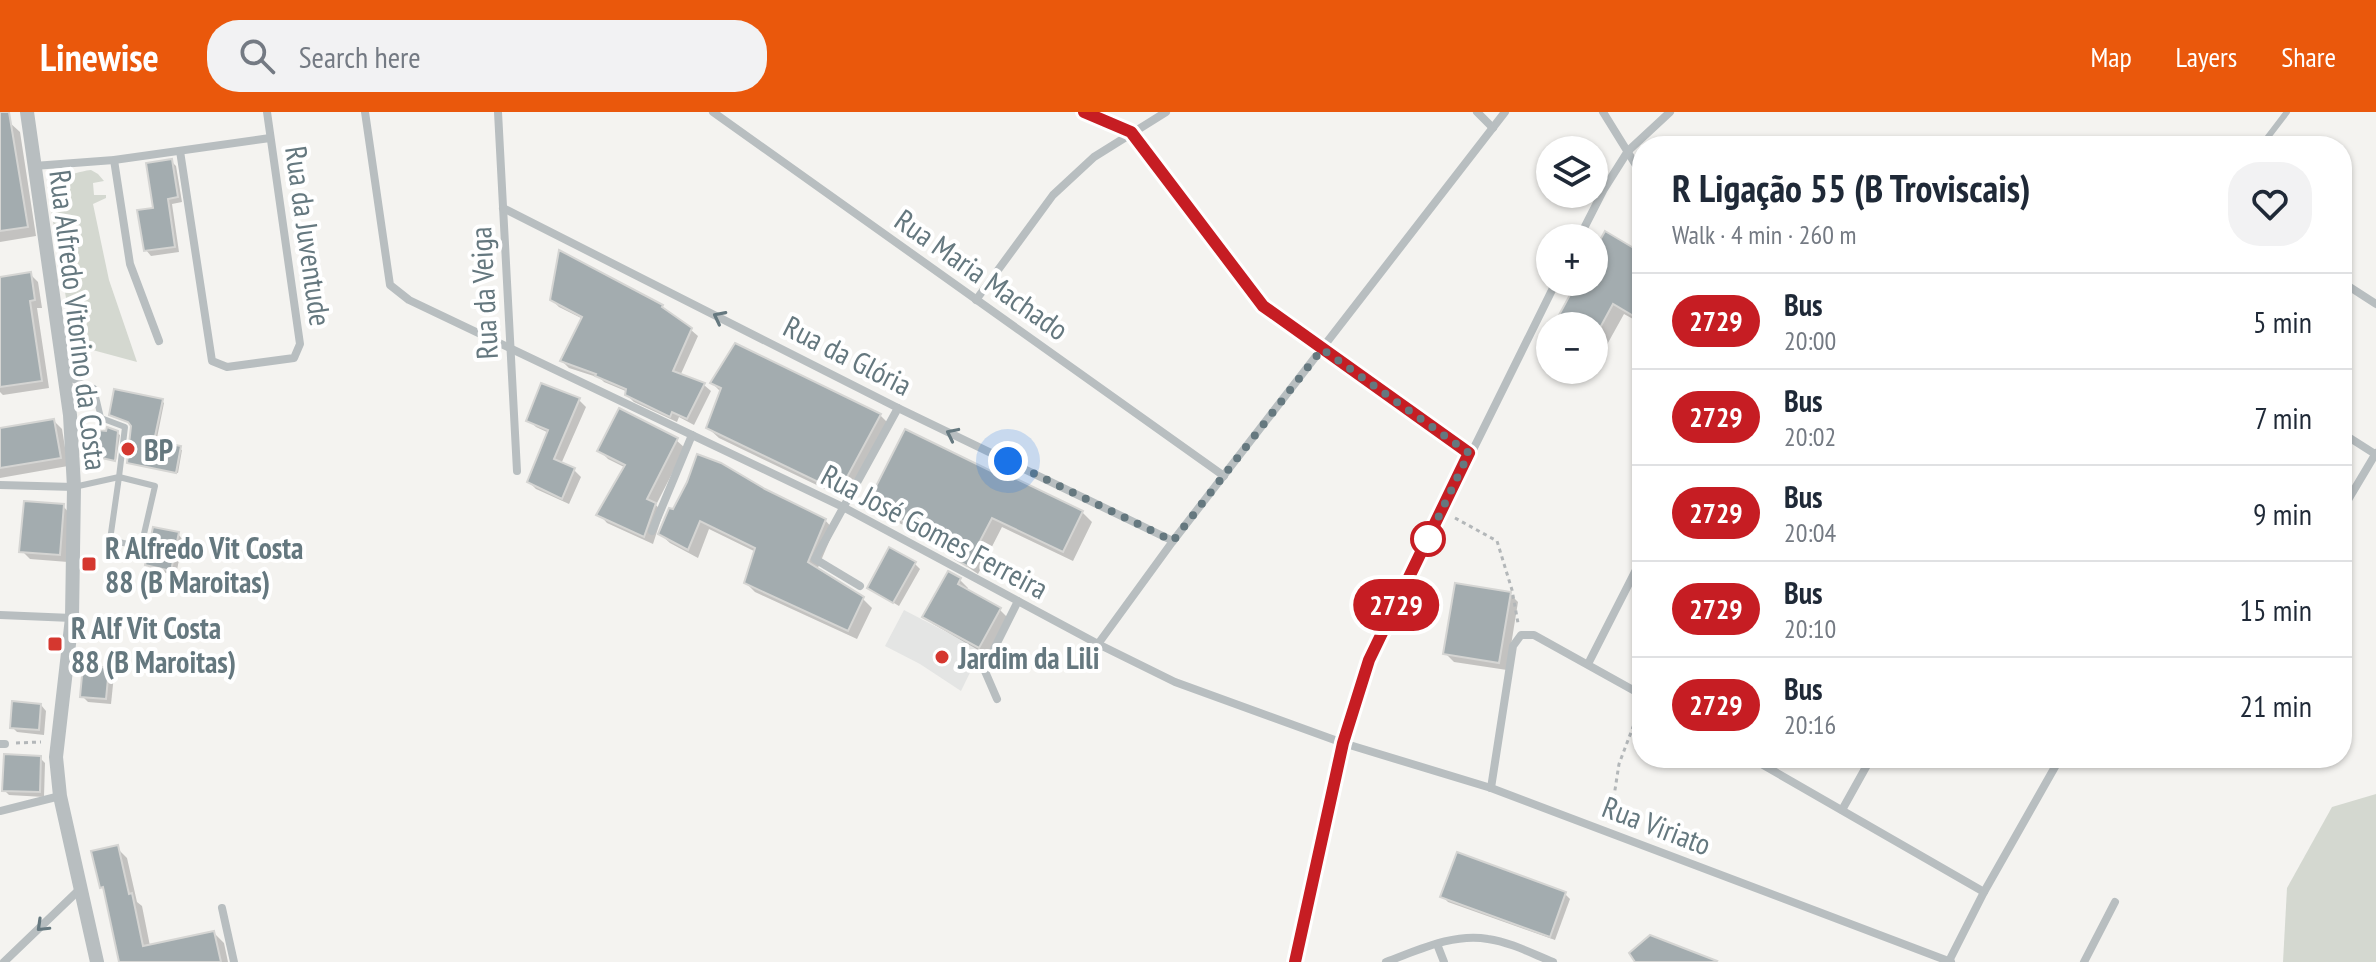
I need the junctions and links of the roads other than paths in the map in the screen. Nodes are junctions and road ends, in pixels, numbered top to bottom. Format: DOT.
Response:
graph roads {
  1 [pos="27,112"];
  2 [pos="267,112"];
  3 [pos="365,112"];
  4 [pos="498,112"];
  5 [pos="713,112"];
  6 [pos="1084,112"];
  7 [pos="1166,112"];
  8 [pos="1477,112"];
  9 [pos="1505,112"];
  10 [pos="1603,112"];
  11 [pos="1670,112"];
  12 [pos="2287,112"];
  13 [pos="1493,128"];
  14 [pos="1131,132"];
  15 [pos="1644,136"];
  16 [pos="2269,136"];
  17 [pos="270,138"];
  18 [pos="1632,147"];
  19 [pos="180,151"];
  20 [pos="1628,151"];
  21 [pos="1632,158"];
  22 [pos="114,160"];
  23 [pos="34,166"];
  24 [pos="503,208"];
  25 [pos="1586,224"];
  26 [pos="2352,288"];
  27 [pos="1549,296"];
  28 [pos="976,300"];
  29 [pos="2376,304"];
  30 [pos="159,341"];
  31 [pos="510,348"];
  32 [pos="1322,349"];
  33 [pos="64,376"];
  34 [pos="898,408"];
  35 [pos="692,435"];
  36 [pos="2352,439"];
  37 [pos="1469,453"];
  38 [pos="2375,454"];
  39 [pos="517,471"];
  40 [pos="1224,476"];
  41 [pos="119,477"];
  42 [pos="0,485"];
  43 [pos="74,487"];
  44 [pos="2352,493"];
  45 [pos="843,507"];
  46 [pos="652,531"];
  47 [pos="1173,541"];
  48 [pos="1632,578"];
  49 [pos="860,586"];
  50 [pos="1018,601"];
  51 [pos="0,615"];
  52 [pos="72,618"];
  53 [pos="1098,644"];
  54 [pos="1588,664"];
  55 [pos="1632,689"];
  56 [pos="997,699"];
  57 [pos="1343,743"];
  58 [pos="1768,768"];
  59 [pos="1865,768"];
  60 [pos="2054,768"];
  61 [pos="1491,788"];
  62 [pos="60,796"];
  63 [pos="1842,810"];
  64 [pos="0,811"];
  65 [pos="80,889"];
  66 [pos="1984,892"];
  67 [pos="2115,902"];
  68 [pos="222,908"];
  69 [pos="1437,944"];
  70 [pos="4,962"];
  71 [pos="97,962"];
  72 [pos="234,962"];
  73 [pos="1295,962"];
  74 [pos="1386,962"];
  75 [pos="1444,962"];
  76 [pos="1553,962"];
  77 [pos="1950,962"];
  78 [pos="2084,962"];
  1 -- 23 [label="street, Rua Alfredo Vitorino da Costa"];
  2 -- 17 [label="street, Rua da Juventude"];
  3 -- 31 [label="street, Rua José Gomes Ferreira"];
  4 -- 24 [label="street, Rua da Veiga"];
  5 -- 28 [label="street, Rua Maria Machado"];
  6 -- 14 [label="street"];
  7 -- 14 [label="street"];
  8 -- 13 [label="street"];
  9 -- 13 [label="street"];
  10 -- 20 [label="street"];
  11 -- 15 [label="street"];
  12 -- 16 [label="lane"];
  13 -- 32 [label="street"];
  14 -- 28 [label="street"];
  14 -- 32 [label="street"];
  17 -- 19 [label="street"];
  17 -- 19 [label="street, Rua da Juventude"];
  18 -- 20 [label="street"];
  19 -- 22 [label="street"];
  20 -- 21 [label="street"];
  20 -- 25 [label="street"];
  22 -- 23 [label="street"];
  22 -- 30 [label="street"];
  23 -- 33 [label="street, Rua Alfredo Vitorino da Costa"];
  24 -- 31 [label="street, Rua da Veiga"];
  34 -- 24 [label="street, Rua da Glória, one-way"];
  26 -- 29 [label="street"];
  27 -- 37 [label="street"];
  28 -- 40 [label="street, Rua Maria Machado"];
  31 -- 35 [label="street, Rua José Gomes Ferreira"];
  31 -- 39 [label="street, Rua da Veiga"];
  32 -- 37 [label="street"];
  32 -- 40 [label="street"];
  33 -- 41 [label="lane"];
  33 -- 43 [label="street, Rua Alfredo Vitorino da Costa"];
  34 -- 45 [label="street"];
  47 -- 34 [label="street, Rua da Glória, one-way"];
  35 -- 45 [label="street, Rua José Gomes Ferreira"];
  35 -- 46 [label="street"];
  36 -- 38 [label="street"];
  37 -- 57 [label="street"];
  38 -- 44 [label="street"];
  40 -- 47 [label="street"];
  41 -- 41 [label="lane"];
  41 -- 43 [label="lane"];
  42 -- 43 [label="street"];
  43 -- 52 [label="street, Rua Alfredo Vitorino da Costa"];
  45 -- 49 [label="street"];
  45 -- 50 [label="street, Rua José Gomes Ferreira"];
  47 -- 53 [label="street"];
  48 -- 54 [label="street"];
  50 -- 53 [label="street, Rua José Gomes Ferreira"];
  50 -- 56 [label="street"];
  51 -- 52 [label="street"];
  52 -- 62 [label="street, Rua Alfredo Vitorino da Costa"];
  53 -- 57 [label="street, Rua José Gomes Ferreira"];
  54 -- 55 [label="street"];
  54 -- 61 [label="street"];
  57 -- 61 [label="street, Rua Viriato"];
  57 -- 73 [label="street"];
  58 -- 63 [label="street"];
  59 -- 63 [label="street"];
  60 -- 66 [label="street"];
  61 -- 77 [label="street, Rua Viriato"];
  62 -- 64 [label="street"];
  62 -- 65 [label="street, Rua Alfredo Vitorino da Costa"];
  63 -- 66 [label="street"];
  65 -- 70 [label="street, one-way"];
  65 -- 71 [label="street, Rua Alfredo Vitorino da Costa"];
  66 -- 77 [label="street"];
  67 -- 78 [label="street"];
  68 -- 72 [label="street"];
  69 -- 74 [label="street"];
  69 -- 75 [label="street"];
  69 -- 76 [label="street"];
}
